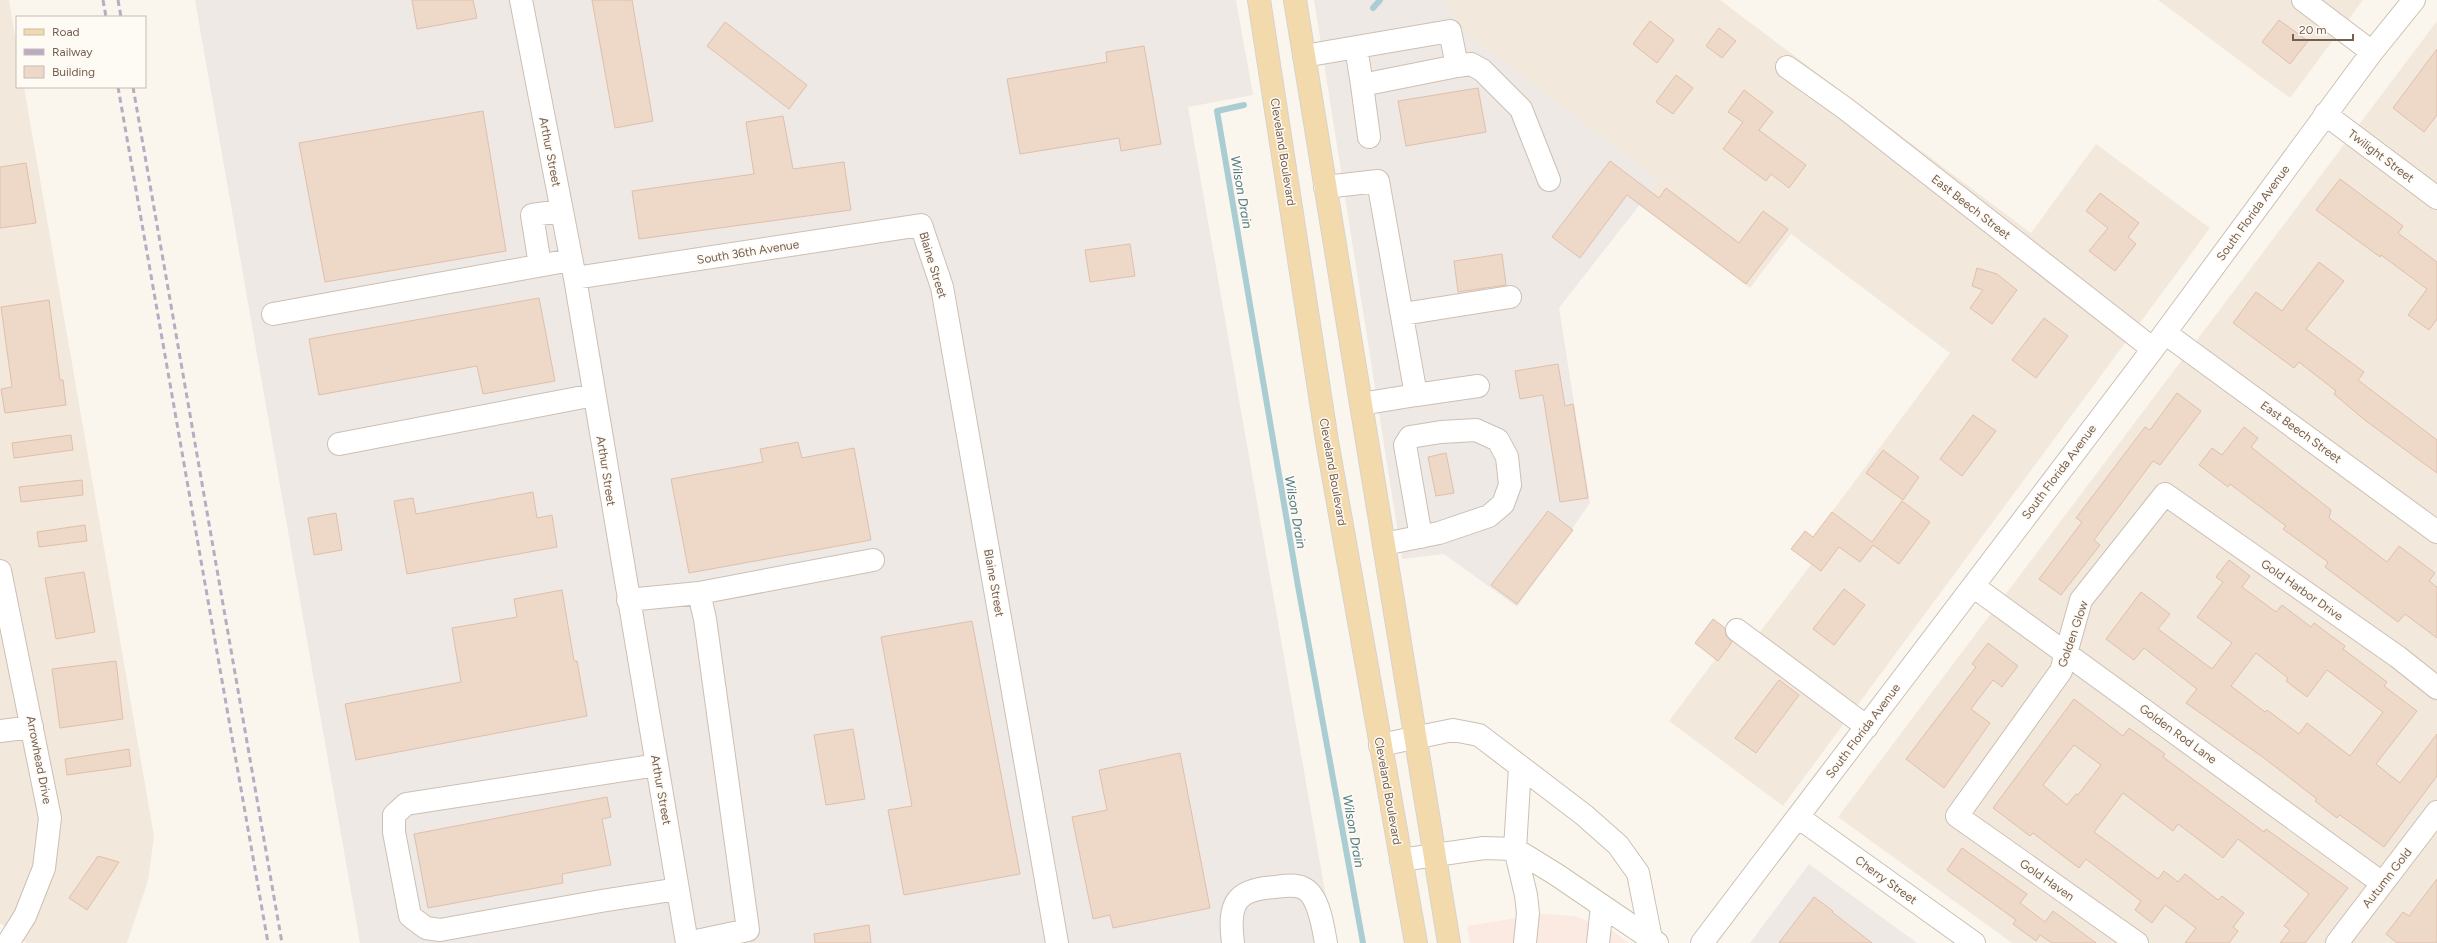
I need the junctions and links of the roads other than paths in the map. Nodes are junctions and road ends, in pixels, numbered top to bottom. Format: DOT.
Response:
graph roads {
  1 [pos="521,0"];
  2 [pos="1259,0"];
  3 [pos="1295,0"];
  4 [pos="2303,0"];
  5 [pos="2414,0"];
  6 [pos="1356,47"];
  7 [pos="2372,52"];
  8 [pos="1304,56"];
  9 [pos="1457,66"];
  10 [pos="1787,67"];
  11 [pos="1362,85"];
  12 [pos="2326,114"];
  13 [pos="1369,137"];
  14 [pos="1549,180"];
  15 [pos="1325,187"];
  16 [pos="2437,198"];
  17 [pos="562,211"];
  18 [pos="921,225"];
  19 [pos="540,265"];
  20 [pos="573,269"];
  21 [pos="1510,297"];
  22 [pos="273,314"];
  23 [pos="1403,314"];
  24 [pos="2159,341"];
  25 [pos="1478,386"];
  26 [pos="594,395"];
  27 [pos="1416,395"];
  28 [pos="1361,404"];
  29 [pos="339,444"];
  30 [pos="2165,494"];
  31 [pos="2437,532"];
  32 [pos="1421,537"];
  33 [pos="1384,544"];
  34 [pos="873,560"];
  35 [pos="0,571"];
  36 [pos="1973,586"];
  37 [pos="700,593"];
  38 [pos="628,600"];
  39 [pos="1737,630"];
  40 [pos="2066,653"];
  41 [pos="2437,688"];
  42 [pos="1867,726"];
  43 [pos="32,727"];
  44 [pos="0,731"];
  45 [pos="1416,738"];
  46 [pos="1380,745"];
  47 [pos="657,765"];
  48 [pos="1520,767"];
  49 [pos="2437,812"];
  50 [pos="1957,816"];
  51 [pos="1798,817"];
  52 [pos="1515,849"];
  53 [pos="1435,854"];
  54 [pos="1401,860"];
  55 [pos="2382,883"];
  56 [pos="678,889"];
  57 [pos="1602,906"];
  58 [pos="1654,941"];
  59 [pos="8,943"];
  60 [pos="687,943"];
  61 [pos="1057,943"];
  62 [pos="1233,943"];
  63 [pos="1326,943"];
  64 [pos="1416,943"];
  65 [pos="1449,943"];
  66 [pos="1525,943"];
  67 [pos="1598,943"];
  68 [pos="1702,943"];
  69 [pos="1974,943"];
  70 [pos="2136,943"];
  71 [pos="2337,943"];
  1 -- 17 [label="street, Arthur Street"];
  2 -- 46 [label="main road, Cleveland Boulevard"];
  3 -- 8 [label="main road"];
  4 -- 7 [label="street"];
  5 -- 7 [label="street, South Florida Avenue"];
  6 -- 8 [label="street"];
  6 -- 9 [label="street"];
  6 -- 11 [label="street"];
  7 -- 12 [label="street, South Florida Avenue"];
  8 -- 15 [label="main road"];
  9 -- 11 [label="street"];
  9 -- 14 [label="street"];
  10 -- 24 [label="street, East Beech Street"];
  11 -- 13 [label="street"];
  12 -- 16 [label="street, Twilight Street"];
  12 -- 24 [label="street, South Florida Avenue"];
  15 -- 23 [label="street"];
  15 -- 28 [label="main road"];
  17 -- 19 [label="street"];
  17 -- 20 [label="street, Arthur Street"];
  18 -- 20 [label="street, South 36th Avenue"];
  18 -- 61 [label="street, Blaine Street"];
  19 -- 20 [label="street, South 36th Avenue"];
  19 -- 22 [label="street, South 36th Avenue"];
  20 -- 26 [label="street, Arthur Street"];
  21 -- 23 [label="street"];
  23 -- 27 [label="street"];
  24 -- 31 [label="street, East Beech Street"];
  24 -- 36 [label="street, South Florida Avenue"];
  25 -- 27 [label="street"];
  26 -- 29 [label="street"];
  26 -- 38 [label="street, Arthur Street"];
  27 -- 28 [label="street"];
  28 -- 33 [label="main road"];
  30 -- 40 [label="street, Golden Glow"];
  30 -- 41 [label="street, Gold Harbor Drive"];
  32 -- 32 [label="street"];
  32 -- 33 [label="street"];
  33 -- 45 [label="main road"];
  34 -- 37 [label="street"];
  35 -- 43 [label="street, Arrowhead Drive"];
  36 -- 40 [label="street, Golden Rod Lane"];
  36 -- 42 [label="street, South Florida Avenue"];
  37 -- 38 [label="street"];
  37 -- 60 [label="street"];
  38 -- 47 [label="street, Arthur Street"];
  39 -- 42 [label="street"];
  40 -- 50 [label="street, Golden Glow"];
  40 -- 55 [label="street, Golden Rod Lane"];
  42 -- 51 [label="street, South Florida Avenue"];
  43 -- 44 [label="street"];
  43 -- 59 [label="street, Arrowhead Drive"];
  45 -- 46 [label="street"];
  45 -- 48 [label="street"];
  45 -- 53 [label="main road"];
  46 -- 54 [label="main road, Cleveland Boulevard"];
  47 -- 56 [label="street, Arthur Street"];
  47 -- 56 [label="street"];
  48 -- 52 [label="street"];
  48 -- 58 [label="street"];
  49 -- 55 [label="street, Autumn Gold"];
  50 -- 70 [label="street, Gold Haven"];
  51 -- 68 [label="street, South Florida Avenue"];
  51 -- 69 [label="street, Cherry Street"];
  52 -- 53 [label="street"];
  52 -- 57 [label="street"];
  52 -- 66 [label="street"];
  53 -- 54 [label="street"];
  53 -- 65 [label="main road"];
  54 -- 64 [label="main road, Cleveland Boulevard"];
  55 -- 71 [label="street, Autumn Gold"];
  56 -- 60 [label="street, Arthur Street"];
  57 -- 58 [label="street"];
  57 -- 67 [label="street"];
  62 -- 63 [label="street"];
}
